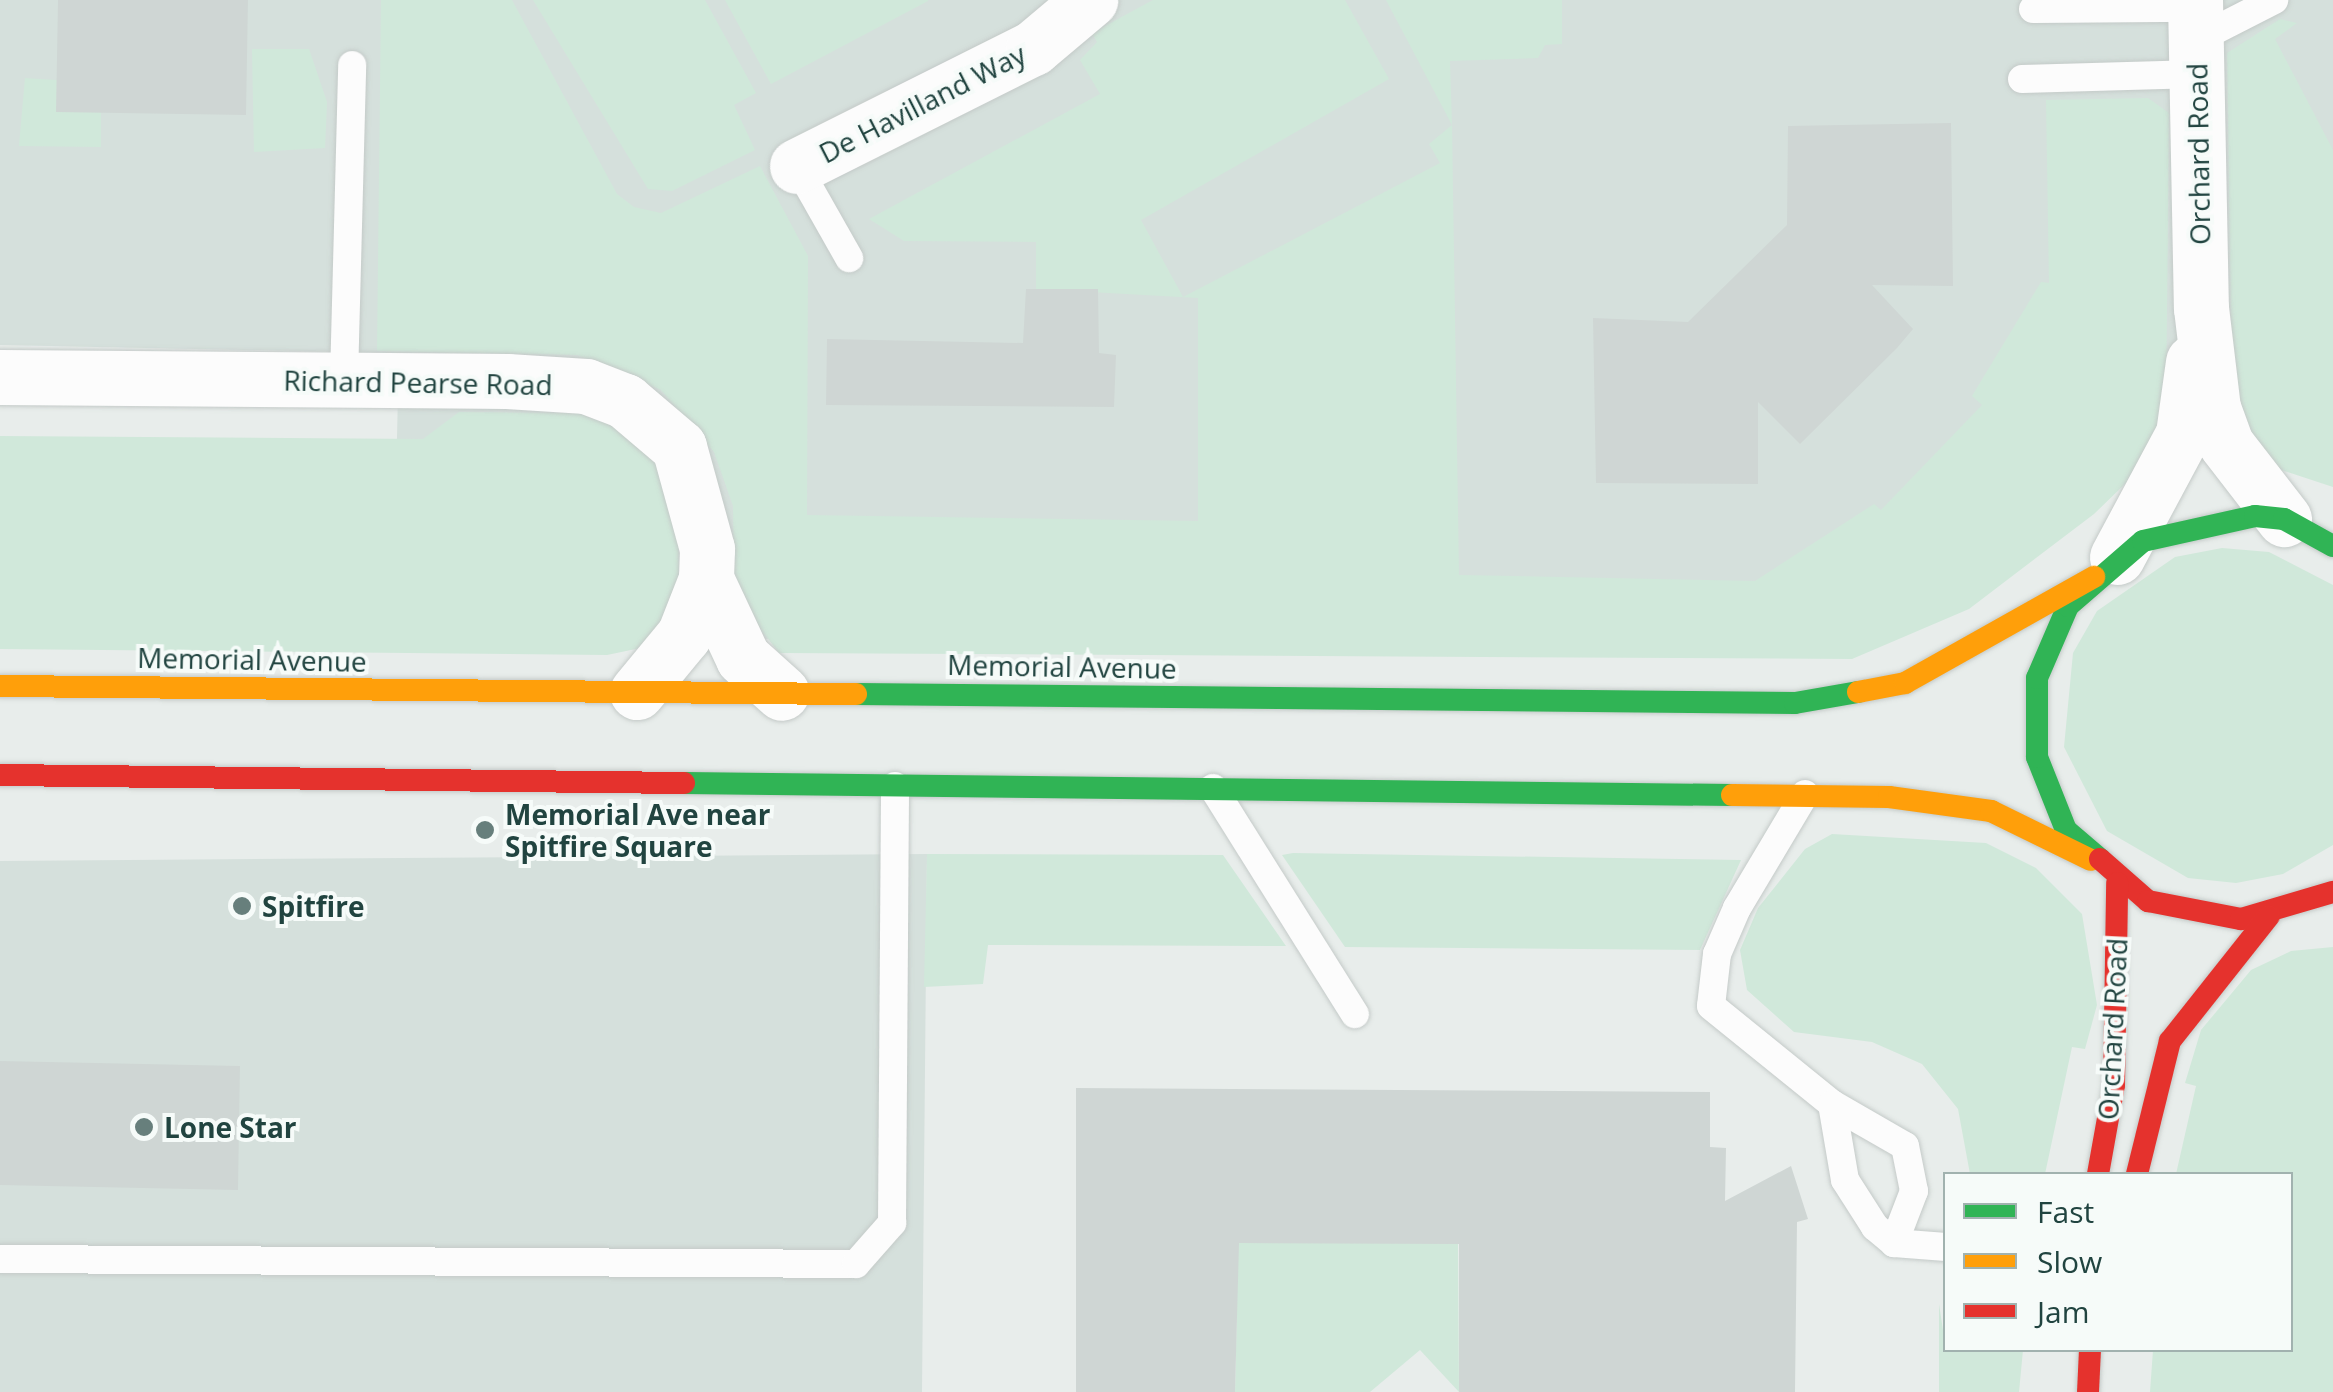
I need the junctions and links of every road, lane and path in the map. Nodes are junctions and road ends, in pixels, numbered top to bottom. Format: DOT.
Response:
graph roads {
  1 [pos="1090,0"];
  2 [pos="2274,0"];
  3 [pos="2033,9"];
  4 [pos="2196,30"];
  5 [pos="352,65"];
  6 [pos="2022,79"];
  7 [pos="797,166"];
  8 [pos="849,258"];
  9 [pos="2201,308"];
  10 [pos="0,377"];
  11 [pos="344,379"];
  12 [pos="2311,526"];
  13 [pos="2106,567"];
  14 [pos="706,579"];
  15 [pos="0,686"];
  16 [pos="637,692"];
  17 [pos="782,693"];
  18 [pos="0,775"];
  19 [pos="894,786"];
  20 [pos="1213,788"];
  21 [pos="1804,794"];
  22 [pos="2090,860"];
  23 [pos="2117,882"];
  24 [pos="2312,905"];
  25 [pos="1355,1014"];
  26 [pos="1832,1104"];
  27 [pos="2098,1172"];
  28 [pos="2137,1172"];
  29 [pos="1894,1244"];
  30 [pos="1943,1248"];
  31 [pos="0,1259"];
  32 [pos="2090,1352"];
  33 [pos="2088,1392"];
  1 -- 7 [label="street, De Havilland Way"];
  2 -- 4 [label="lane"];
  3 -- 4 [label="lane"];
  4 -- 6 [label="lane"];
  4 -- 9 [label="street, Orchard Road"];
  5 -- 11 [label="lane"];
  7 -- 8 [label="lane"];
  9 -- 12 [label="street, Orchard Road"];
  9 -- 13 [label="street, Orchard Road"];
  10 -- 11 [label="street, Richard Pearse Road"];
  11 -- 14 [label="street, Richard Pearse Road"];
  12 -- 13 [label="main road, Memorial Avenue"];
  13 -- 17 [label="main road, Memorial Avenue"];
  13 -- 22 [label="main road"];
  14 -- 16 [label="street, Richard Pearse Road"];
  14 -- 17 [label="street, Richard Pearse Road"];
  15 -- 16 [label="main road, Memorial Avenue"];
  16 -- 17 [label="main road, Memorial Avenue"];
  18 -- 19 [label="main road"];
  19 -- 20 [label="main road"];
  19 -- 31 [label="lane"];
  20 -- 21 [label="main road"];
  20 -- 25 [label="lane"];
  21 -- 22 [label="main road"];
  21 -- 26 [label="lane"];
  22 -- 23 [label="main road"];
  23 -- 24 [label="main road"];
  23 -- 27 [label="main road, Orchard Road"];
  24 -- 28 [label="main road, Orchard Road"];
  26 -- 29 [label="lane"];
  26 -- 29 [label="lane"];
  29 -- 30 [label="lane"];
  32 -- 33 [label="main road"];
}
